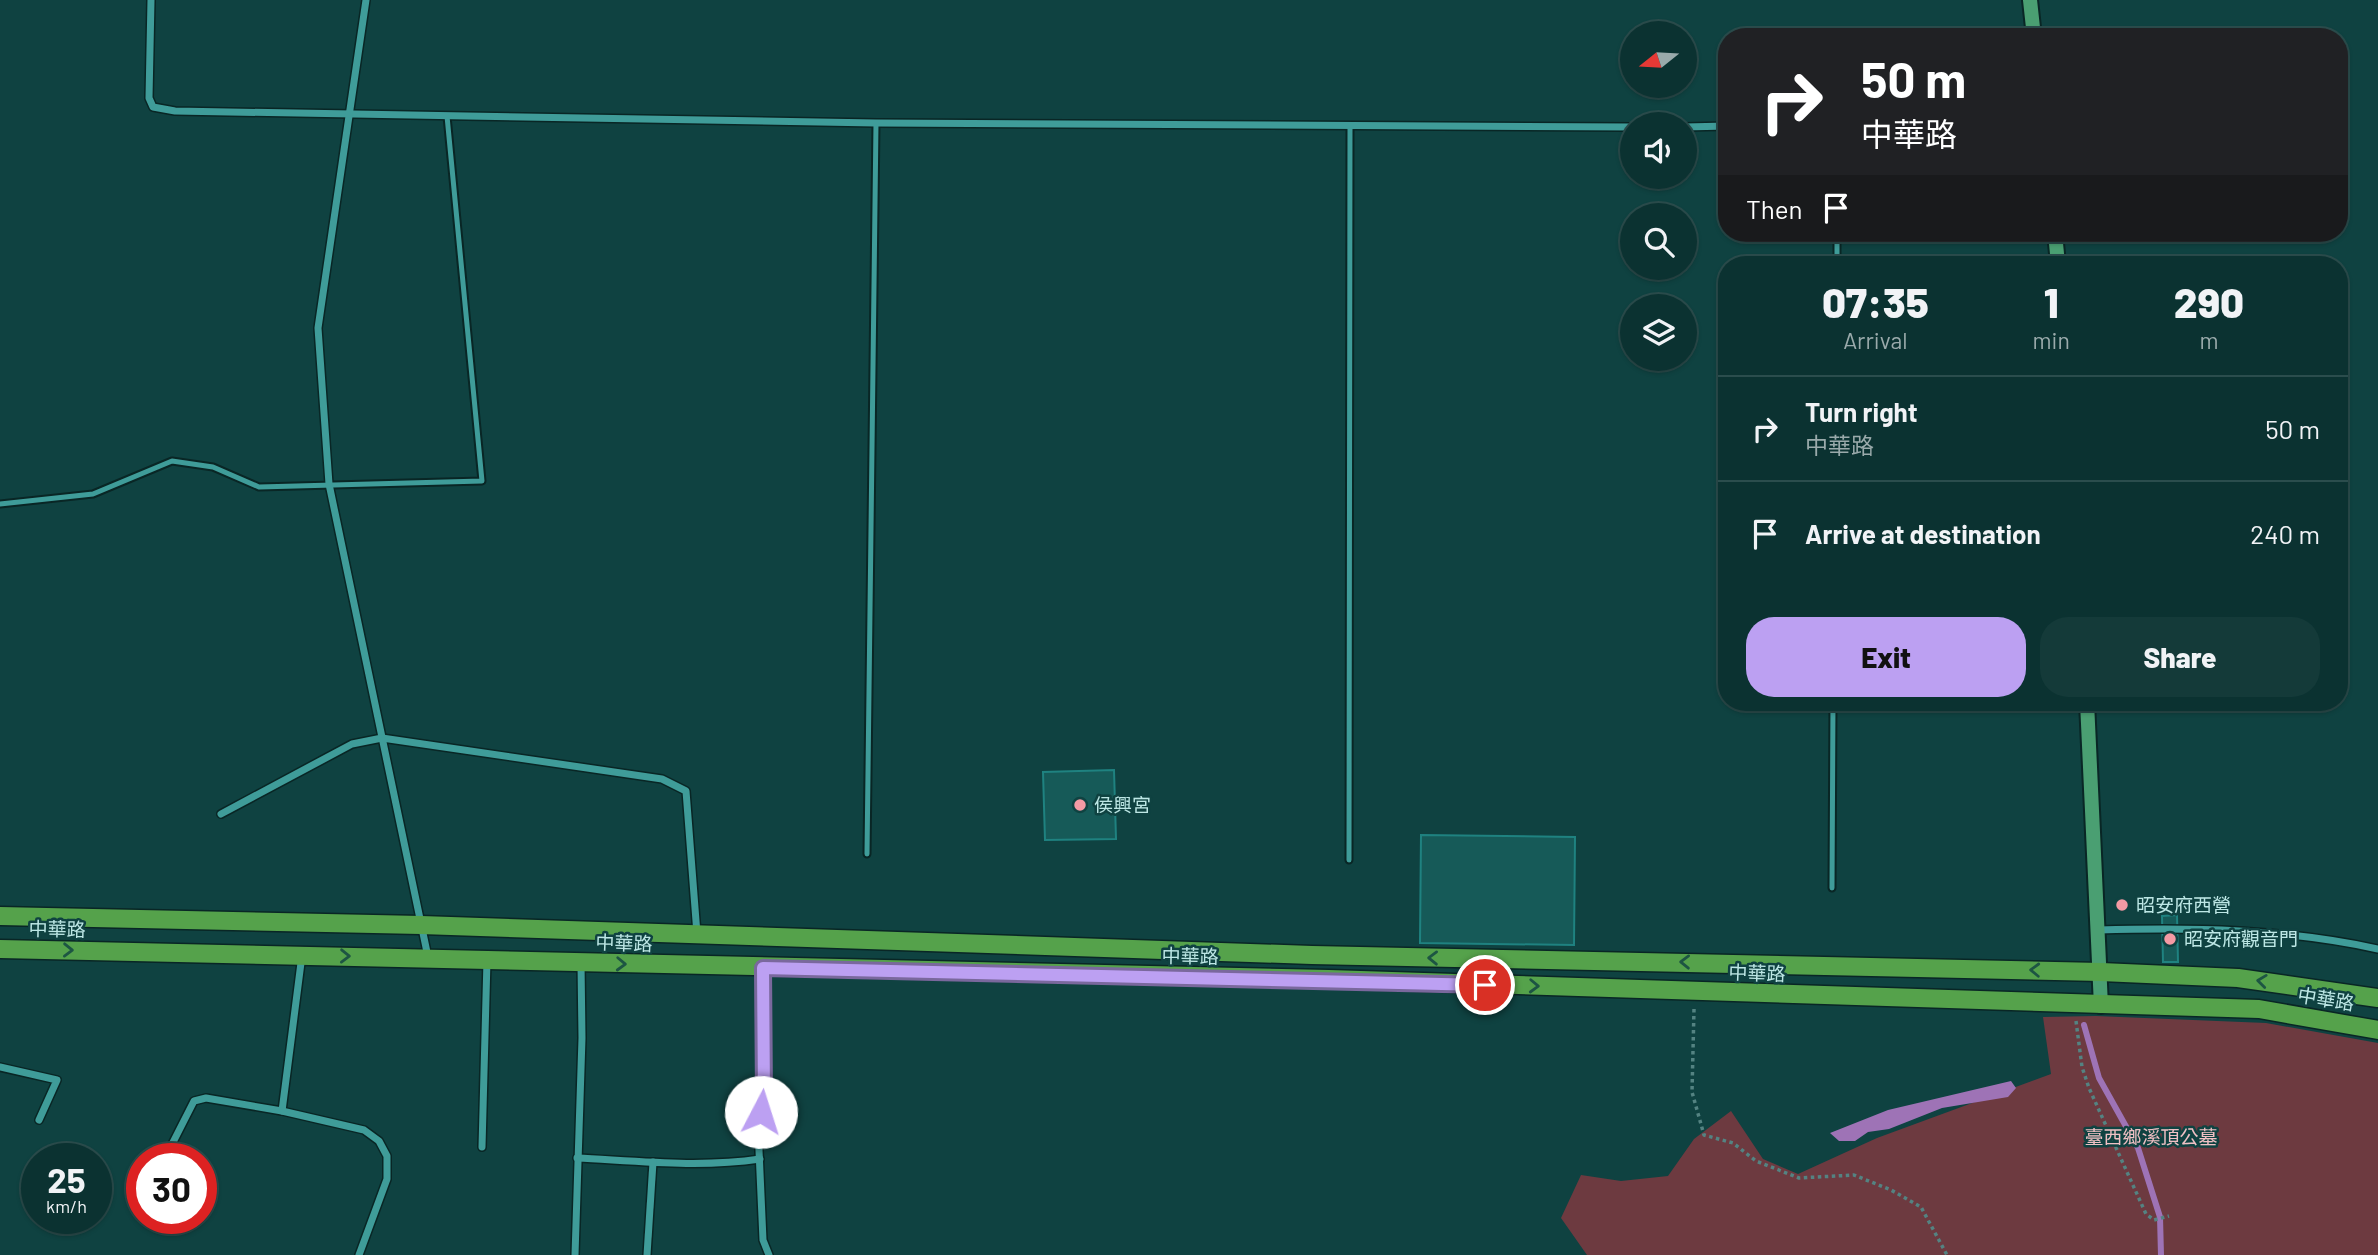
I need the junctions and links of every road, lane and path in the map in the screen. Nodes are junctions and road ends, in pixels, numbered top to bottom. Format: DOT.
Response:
graph roads {
  1 [pos="151,0"];
  2 [pos="366,0"];
  3 [pos="2030,0"];
  4 [pos="2033,28"];
  5 [pos="350,114"];
  6 [pos="447,116"];
  7 [pos="876,122"];
  8 [pos="1350,127"];
  9 [pos="1620,127"];
  10 [pos="1697,127"];
  11 [pos="1718,127"];
  12 [pos="329,484"];
  13 [pos="0,504"];
  14 [pos="1833,711"];
  15 [pos="2087,711"];
  16 [pos="382,738"];
  17 [pos="221,814"];
  18 [pos="867,854"];
  19 [pos="1349,860"];
  20 [pos="1832,888"];
  21 [pos="0,916"];
  22 [pos="421,925"];
  23 [pos="2099,930"];
  24 [pos="697,934"];
  25 [pos="0,949"];
  26 [pos="2378,949"];
  27 [pos="302,955"];
  28 [pos="428,957"];
  29 [pos="487,959"];
  30 [pos="581,962"];
  31 [pos="763,968"];
  32 [pos="2101,972"];
  33 [pos="1694,992"];
  34 [pos="2378,998"];
  35 [pos="2077,1005"];
  36 [pos="2101,1006"];
  37 [pos="2378,1030"];
  38 [pos="0,1067"];
  39 [pos="282,1111"];
  40 [pos="39,1120"];
  41 [pos="173,1143"];
  42 [pos="482,1147"];
  43 [pos="577,1158"];
  44 [pos="760,1159"];
  45 [pos="653,1162"];
  46 [pos="2169,1216"];
  47 [pos="359,1255"];
  48 [pos="575,1255"];
  49 [pos="647,1255"];
  50 [pos="769,1255"];
  51 [pos="1947,1255"];
  1 -- 5 [label="street"];
  2 -- 5 [label="street"];
  3 -- 4 [label="street"];
  5 -- 6 [label="street"];
  5 -- 12 [label="street"];
  6 -- 7 [label="street"];
  6 -- 12 [label="lane"];
  7 -- 8 [label="street"];
  7 -- 18 [label="lane"];
  8 -- 9 [label="street"];
  8 -- 19 [label="lane"];
  10 -- 11 [label="street"];
  12 -- 13 [label="lane"];
  12 -- 16 [label="street"];
  14 -- 20 [label="lane"];
  15 -- 23 [label="street"];
  16 -- 17 [label="street"];
  16 -- 22 [label="street"];
  16 -- 24 [label="street"];
  21 -- 22 [label="main road, 中華路"];
  22 -- 24 [label="main road, 中華路"];
  22 -- 28 [label="street"];
  23 -- 26 [label="street"];
  23 -- 32 [label="street"];
  32 -- 24 [label="main road, 中華路, one-way"];
  25 -- 27 [label="main road, 中華路, one-way"];
  27 -- 28 [label="main road, 中華路, one-way"];
  27 -- 39 [label="street"];
  28 -- 29 [label="main road, 中華路"];
  29 -- 30 [label="main road, 中華路"];
  29 -- 42 [label="street"];
  30 -- 31 [label="main road, 中華路, one-way"];
  30 -- 43 [label="street"];
  31 -- 33 [label="main road, 中華路, one-way"];
  31 -- 44 [label="street"];
  34 -- 32 [label="main road, 中華路, one-way"];
  32 -- 36 [label="street"];
  33 -- 35 [label="main road, 中華路"];
  33 -- 51 [label="path"];
  35 -- 36 [label="main road, 中華路"];
  35 -- 46 [label="path"];
  36 -- 37 [label="main road, 中華路"];
  38 -- 40 [label="street"];
  39 -- 41 [label="street"];
  39 -- 47 [label="street"];
  43 -- 45 [label="street"];
  43 -- 48 [label="street"];
  44 -- 45 [label="street"];
  44 -- 50 [label="street"];
  45 -- 49 [label="street"];
}
